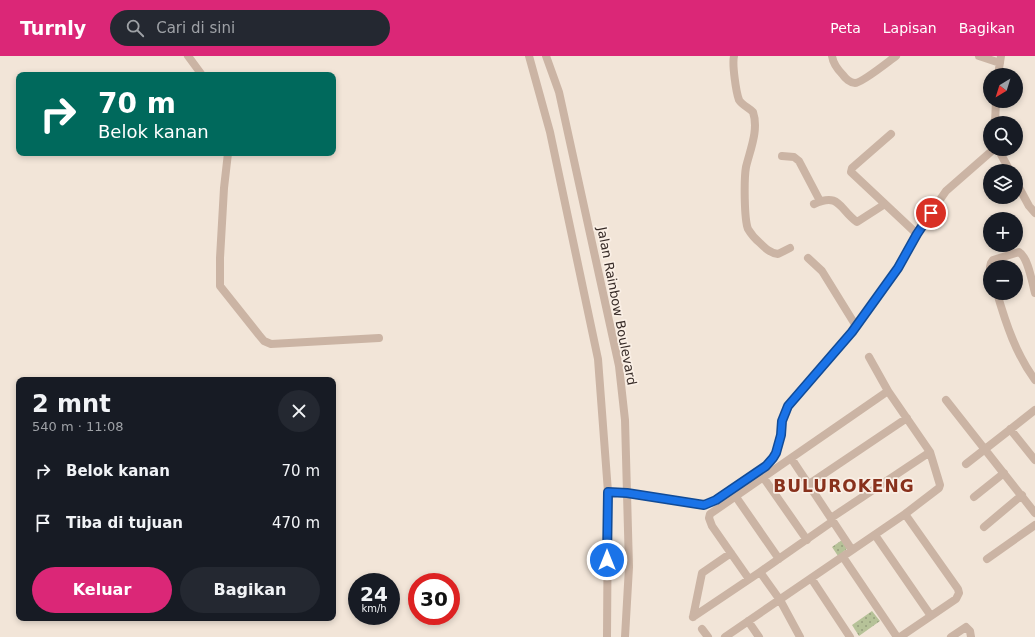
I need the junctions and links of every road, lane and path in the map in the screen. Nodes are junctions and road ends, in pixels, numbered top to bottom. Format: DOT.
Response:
graph roads {
  1 [pos="188,56"];
  2 [pos="529,56"];
  3 [pos="546,56"];
  4 [pos="734,56"];
  5 [pos="832,56"];
  6 [pos="896,56"];
  7 [pos="979,56"];
  8 [pos="1000,59"];
  9 [pos="200,72"];
  10 [pos="891,134"];
  11 [pos="228,156"];
  12 [pos="782,156"];
  13 [pos="986,156"];
  14 [pos="1023,195"];
  15 [pos="885,204"];
  16 [pos="1035,213"];
  17 [pos="917,234"];
  18 [pos="790,248"];
  19 [pos="808,258"];
  20 [pos="993,260"];
  21 [pos="1035,293"];
  22 [pos="999,300"];
  23 [pos="856,326"];
  24 [pos="379,338"];
  25 [pos="869,357"];
  26 [pos="1035,380"];
  27 [pos="888,391"];
  28 [pos="946,400"];
  29 [pos="1035,410"];
  30 [pos="907,418"];
  31 [pos="1010,429"];
  32 [pos="985,449"];
  33 [pos="930,452"];
  34 [pos="794,456"];
  35 [pos="1035,460"];
  36 [pos="966,464"];
  37 [pos="1004,473"];
  38 [pos="763,477"];
  39 [pos="809,484"];
  40 [pos="608,492"];
  41 [pos="627,493"];
  42 [pos="736,496"];
  43 [pos="1022,496"];
  44 [pos="974,497"];
  45 [pos="1035,513"];
  46 [pos="905,514"];
  47 [pos="832,519"];
  48 [pos="1035,525"];
  49 [pos="984,527"];
  50 [pos="875,535"];
  51 [pos="807,540"];
  52 [pos="852,550"];
  53 [pos="731,553"];
  54 [pos="843,557"];
  55 [pos="779,558"];
  56 [pos="987,559"];
  57 [pos="760,572"];
  58 [pos="811,578"];
  59 [pos="749,579"];
  60 [pos="780,600"];
  61 [pos="931,616"];
  62 [pos="748,621"];
  63 [pos="702,629"];
  64 [pos="845,635"];
  65 [pos="607,637"];
  66 [pos="625,637"];
  67 [pos="708,637"];
  68 [pos="725,637"];
  69 [pos="759,637"];
  70 [pos="800,637"];
  71 [pos="897,637"];
  72 [pos="900,637"];
  73 [pos="951,637"];
  74 [pos="971,637"];
  1 -- 9 [label="street"];
  2 -- 40 [label="street"];
  3 -- 41 [label="street, Jalan Rainbow Boulevard"];
  4 -- 18 [label="street"];
  5 -- 6 [label="street"];
  7 -- 8 [label="street"];
  10 -- 15 [label="street"];
  11 -- 24 [label="street"];
  12 -- 15 [label="street"];
  13 -- 17 [label="street"];
  14 -- 16 [label="street"];
  15 -- 17 [label="street"];
  17 -- 23 [label="street"];
  19 -- 23 [label="street"];
  20 -- 21 [label="street"];
  22 -- 26 [label="street"];
  23 -- 41 [label="street"];
  25 -- 27 [label="street"];
  27 -- 30 [label="street"];
  27 -- 34 [label="street"];
  28 -- 32 [label="street"];
  29 -- 31 [label="street"];
  30 -- 33 [label="street"];
  30 -- 39 [label="street"];
  31 -- 32 [label="street"];
  31 -- 35 [label="street"];
  32 -- 36 [label="street"];
  32 -- 37 [label="street"];
  33 -- 46 [label="street"];
  33 -- 47 [label="street"];
  34 -- 38 [label="street"];
  34 -- 39 [label="street"];
  37 -- 43 [label="street"];
  37 -- 44 [label="street"];
  38 -- 42 [label="street"];
  38 -- 51 [label="street"];
  39 -- 47 [label="street"];
  40 -- 41 [label="street"];
  40 -- 65 [label="street"];
  41 -- 66 [label="street, Jalan Rainbow Boulevard"];
  42 -- 53 [label="street"];
  42 -- 55 [label="street"];
  43 -- 45 [label="street"];
  43 -- 49 [label="street"];
  46 -- 50 [label="street"];
  46 -- 61 [label="street"];
  47 -- 51 [label="street"];
  47 -- 52 [label="street"];
  48 -- 56 [label="street"];
  50 -- 52 [label="street"];
  50 -- 61 [label="street"];
  51 -- 55 [label="street"];
  52 -- 54 [label="street"];
  53 -- 59 [label="street"];
  53 -- 59 [label="street"];
  54 -- 58 [label="street"];
  54 -- 71 [label="street"];
  55 -- 57 [label="street"];
  57 -- 59 [label="street"];
  57 -- 60 [label="street"];
  58 -- 60 [label="street"];
  58 -- 64 [label="street"];
  60 -- 62 [label="street"];
  60 -- 70 [label="street"];
  61 -- 72 [label="street"];
  62 -- 68 [label="street"];
  62 -- 69 [label="street"];
  63 -- 67 [label="street"];
  73 -- 74 [label="street"];
}
